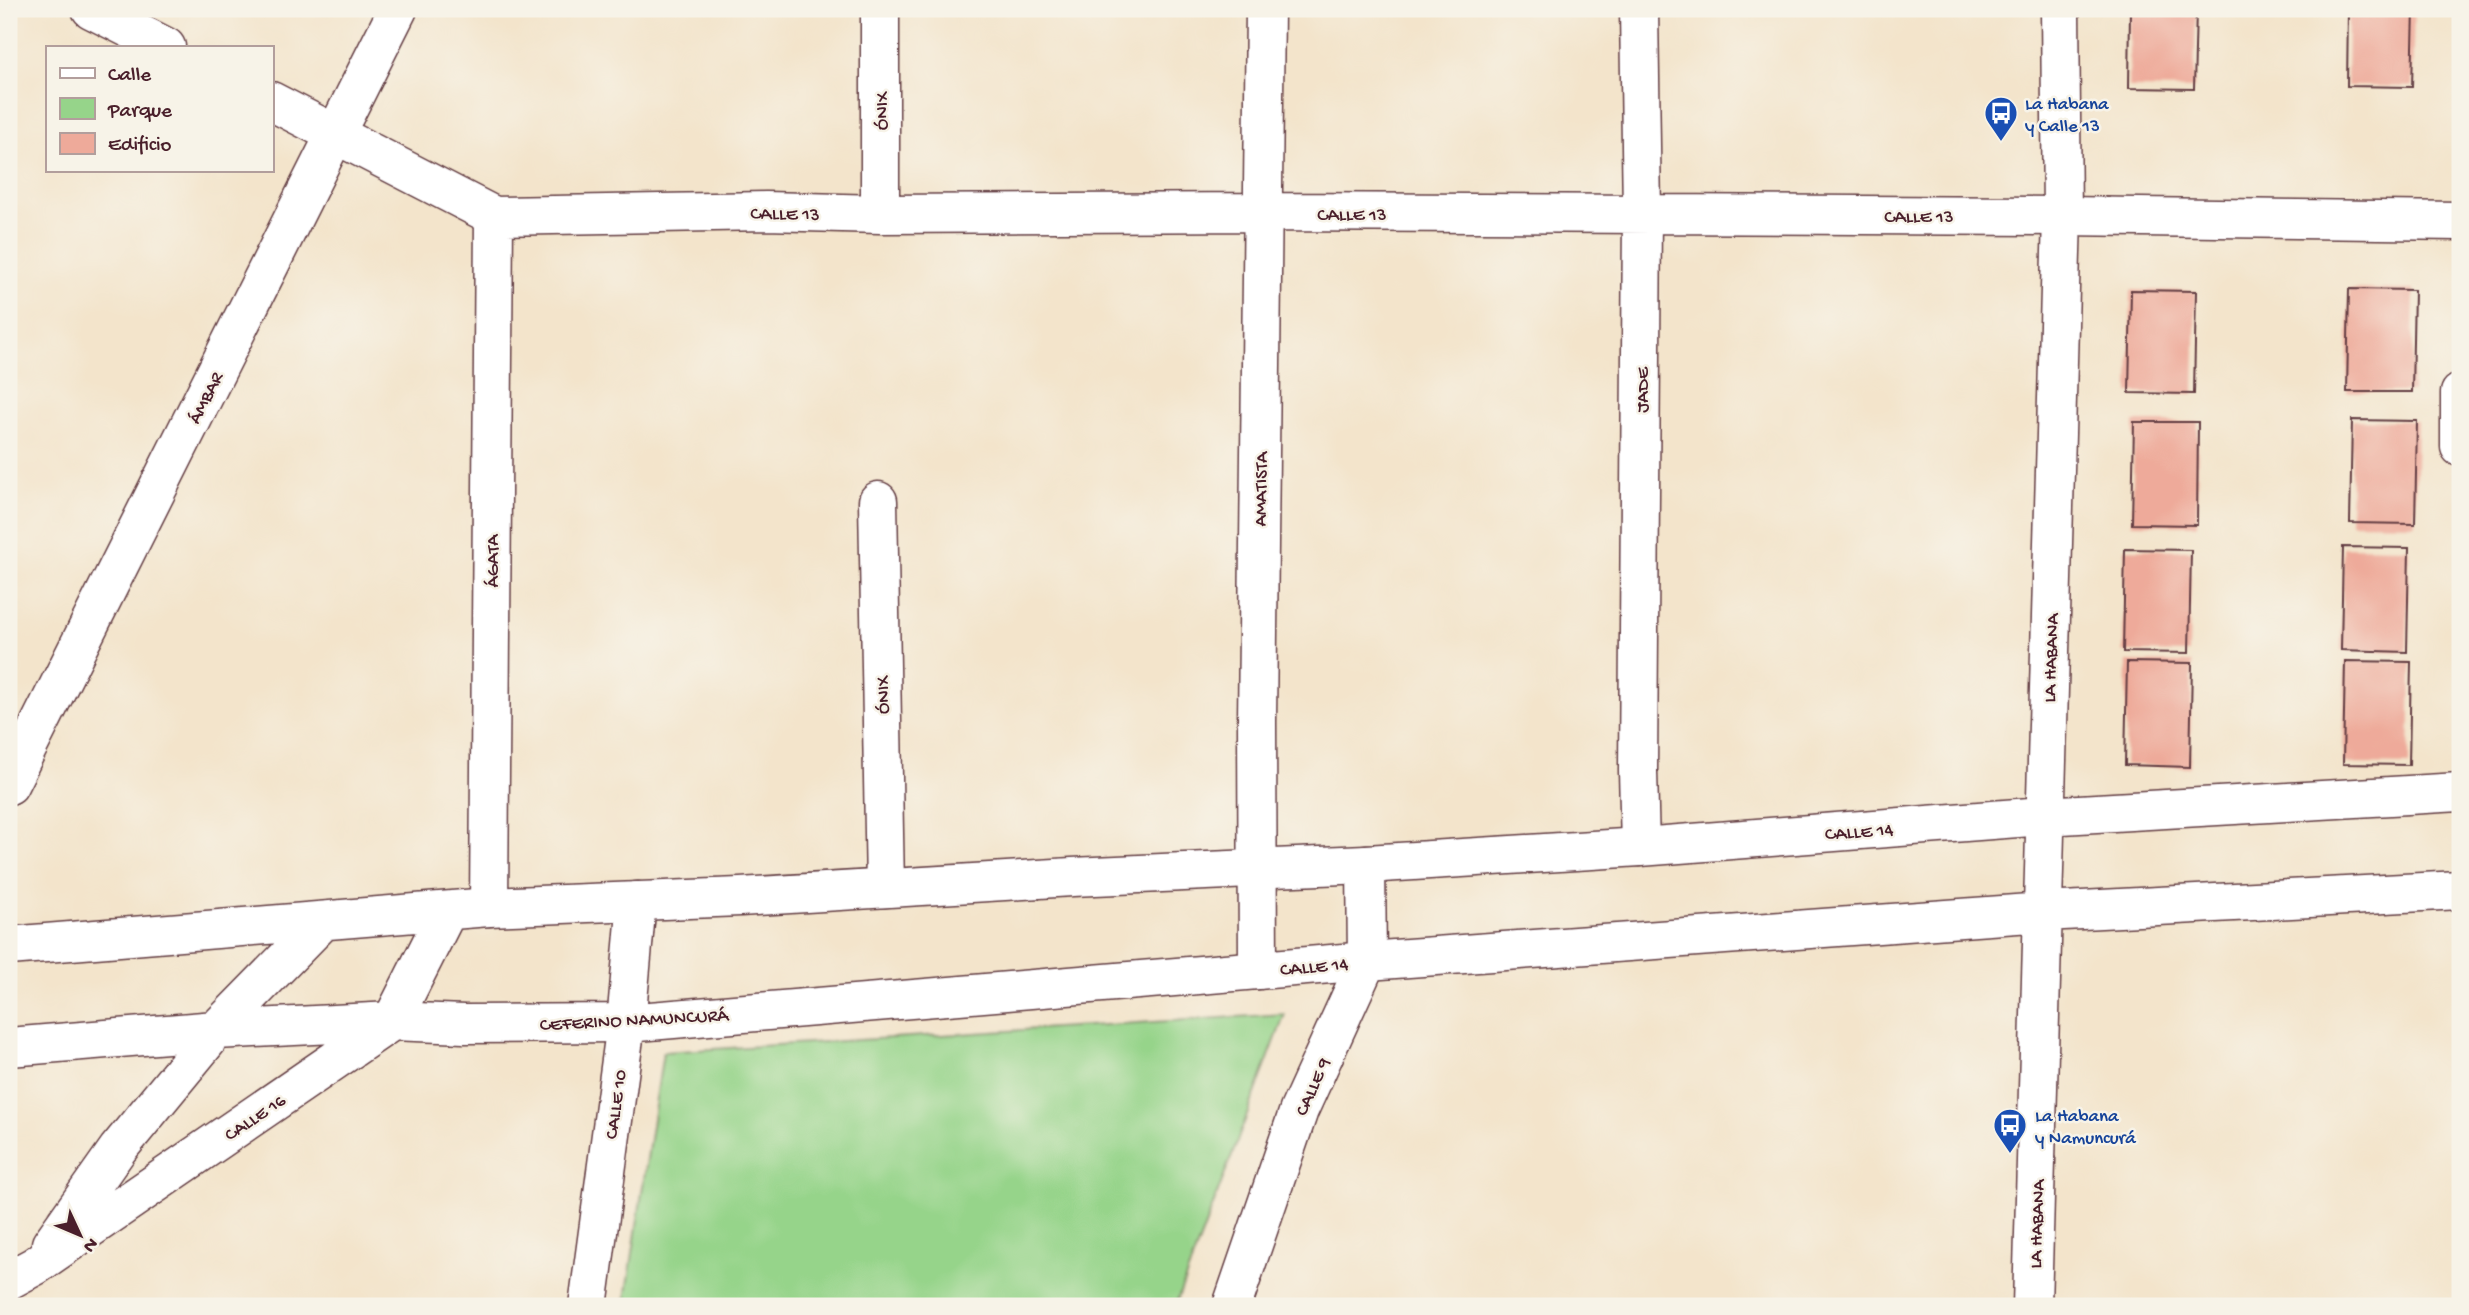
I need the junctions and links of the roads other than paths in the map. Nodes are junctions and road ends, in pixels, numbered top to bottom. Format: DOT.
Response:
graph roads {
  1 [pos="91,9"];
  2 [pos="397,9"];
  3 [pos="880,9"];
  4 [pos="1265,9"];
  5 [pos="1639,9"];
  6 [pos="2060,9"];
  7 [pos="164,46"];
  8 [pos="273,102"];
  9 [pos="335,134"];
  10 [pos="1263,212"];
  11 [pos="880,214"];
  12 [pos="1642,214"];
  13 [pos="494,216"];
  14 [pos="2062,216"];
  15 [pos="2460,221"];
  16 [pos="2460,393"];
  17 [pos="2460,447"];
  18 [pos="878,501"];
  19 [pos="9,785"];
  20 [pos="2460,792"];
  21 [pos="2045,816"];
  22 [pos="1640,847"];
  23 [pos="1366,864"];
  24 [pos="1257,869"];
  25 [pos="885,888"];
  26 [pos="2460,890"];
  27 [pos="637,901"];
  28 [pos="488,907"];
  29 [pos="447,912"];
  30 [pos="2044,912"];
  31 [pos="322,922"];
  32 [pos="9,946"];
  33 [pos="1367,961"];
  34 [pos="1258,970"];
  35 [pos="391,1021"];
  36 [pos="626,1023"];
  37 [pos="216,1030"];
  38 [pos="9,1047"];
  39 [pos="17,1278"];
  40 [pos="588,1306"];
  41 [pos="1232,1306"];
  42 [pos="2032,1306"];
  1 -- 7 [label="street"];
  2 -- 9 [label="street, ÁMBAR"];
  3 -- 11 [label="street, ÓNIX"];
  4 -- 10 [label="street, AMATISTA"];
  5 -- 12 [label="street, JADE"];
  6 -- 14 [label="street, LA HABANA"];
  8 -- 9 [label="street, CALLE 13"];
  9 -- 13 [label="street, CALLE 13"];
  9 -- 19 [label="street, ÁMBAR"];
  10 -- 11 [label="street, CALLE 13"];
  10 -- 12 [label="street, CALLE 13"];
  10 -- 24 [label="street, AMATISTA"];
  11 -- 13 [label="street, CALLE 13"];
  12 -- 14 [label="street, CALLE 13"];
  12 -- 22 [label="street, JADE"];
  13 -- 28 [label="street, ÁGATA"];
  14 -- 15 [label="street, CALLE 13"];
  14 -- 21 [label="street, LA HABANA"];
  16 -- 17 [label="street"];
  18 -- 25 [label="street, ÓNIX"];
  20 -- 21 [label="street, CALLE 14"];
  21 -- 22 [label="street, CALLE 14"];
  21 -- 30 [label="street, LA HABANA"];
  22 -- 23 [label="street, CALLE 14"];
  23 -- 24 [label="street, CALLE 14"];
  23 -- 33 [label="street, CALLE 9"];
  24 -- 25 [label="street"];
  24 -- 34 [label="street, AMATISTA"];
  25 -- 27 [label="street"];
  26 -- 30 [label="street, CALLE 14"];
  27 -- 28 [label="street"];
  27 -- 36 [label="street, CALLE 10"];
  28 -- 29 [label="street"];
  29 -- 31 [label="street"];
  29 -- 35 [label="street, CALLE 16"];
  30 -- 33 [label="street, CALLE 14"];
  30 -- 42 [label="street, LA HABANA"];
  31 -- 32 [label="street"];
  31 -- 37 [label="street"];
  33 -- 34 [label="street, CALLE 14"];
  33 -- 41 [label="street, CALLE 9"];
  34 -- 36 [label="street, CEFERINO NAMUNCURÁ"];
  35 -- 36 [label="street, CEFERINO NAMUNCURÁ"];
  35 -- 37 [label="street, CEFERINO NAMUNCURÁ"];
  35 -- 39 [label="street, CALLE 16"];
  36 -- 40 [label="street, CALLE 10"];
  37 -- 38 [label="street, CEFERINO NAMUNCURÁ"];
  37 -- 39 [label="street"];
}
